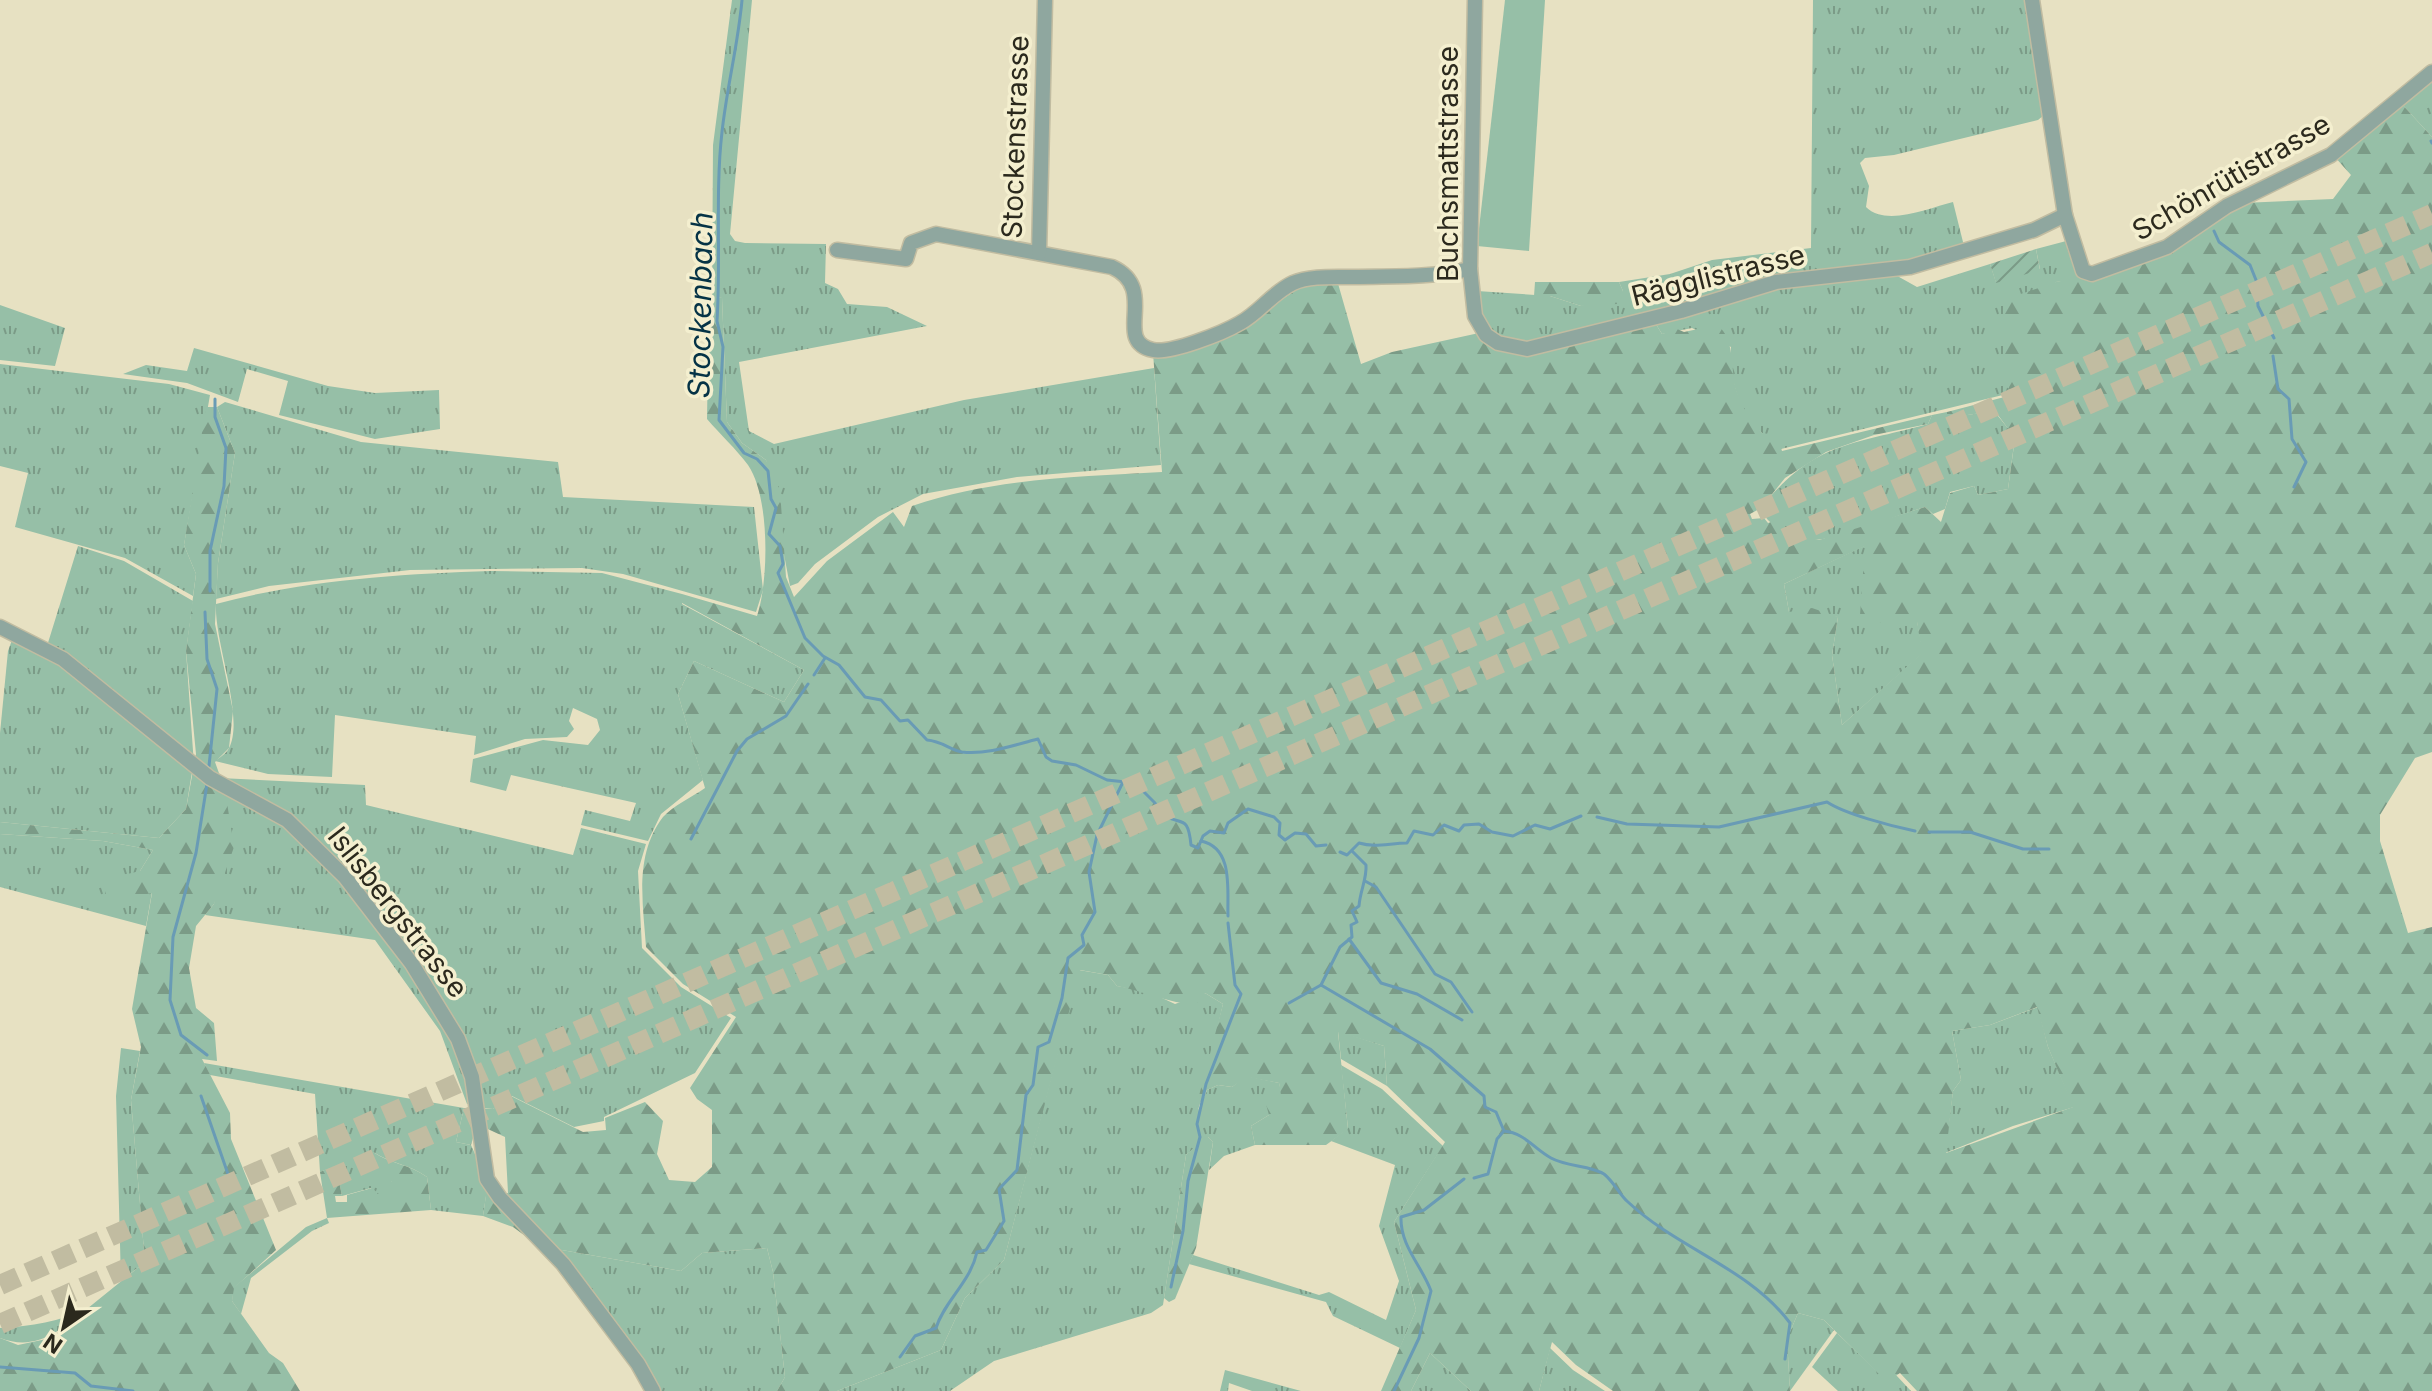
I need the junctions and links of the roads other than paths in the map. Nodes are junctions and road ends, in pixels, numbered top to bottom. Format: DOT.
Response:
graph roads {
  1 [pos="1045,0"];
  2 [pos="1475,0"];
  3 [pos="2032,0"];
  4 [pos="2432,72"];
  5 [pos="2065,215"];
  6 [pos="837,250"];
  7 [pos="1039,253"];
  8 [pos="1470,269"];
  9 [pos="1479,327"];
  10 [pos="0,627"];
  11 [pos="653,1391"];
  1 -- 7 [label="street, Stockenstrasse"];
  2 -- 8 [label="street, Buchsmattstrasse"];
  3 -- 5 [label="street"];
  4 -- 5 [label="street, Schönrütistrasse"];
  5 -- 9 [label="street, Rägglistrasse"];
  6 -- 7 [label="street, Stockenstrasse"];
  7 -- 8 [label="street"];
  8 -- 9 [label="street, Buchsmattstrasse"];
  10 -- 11 [label="street, Islisbergstrasse"];
}
